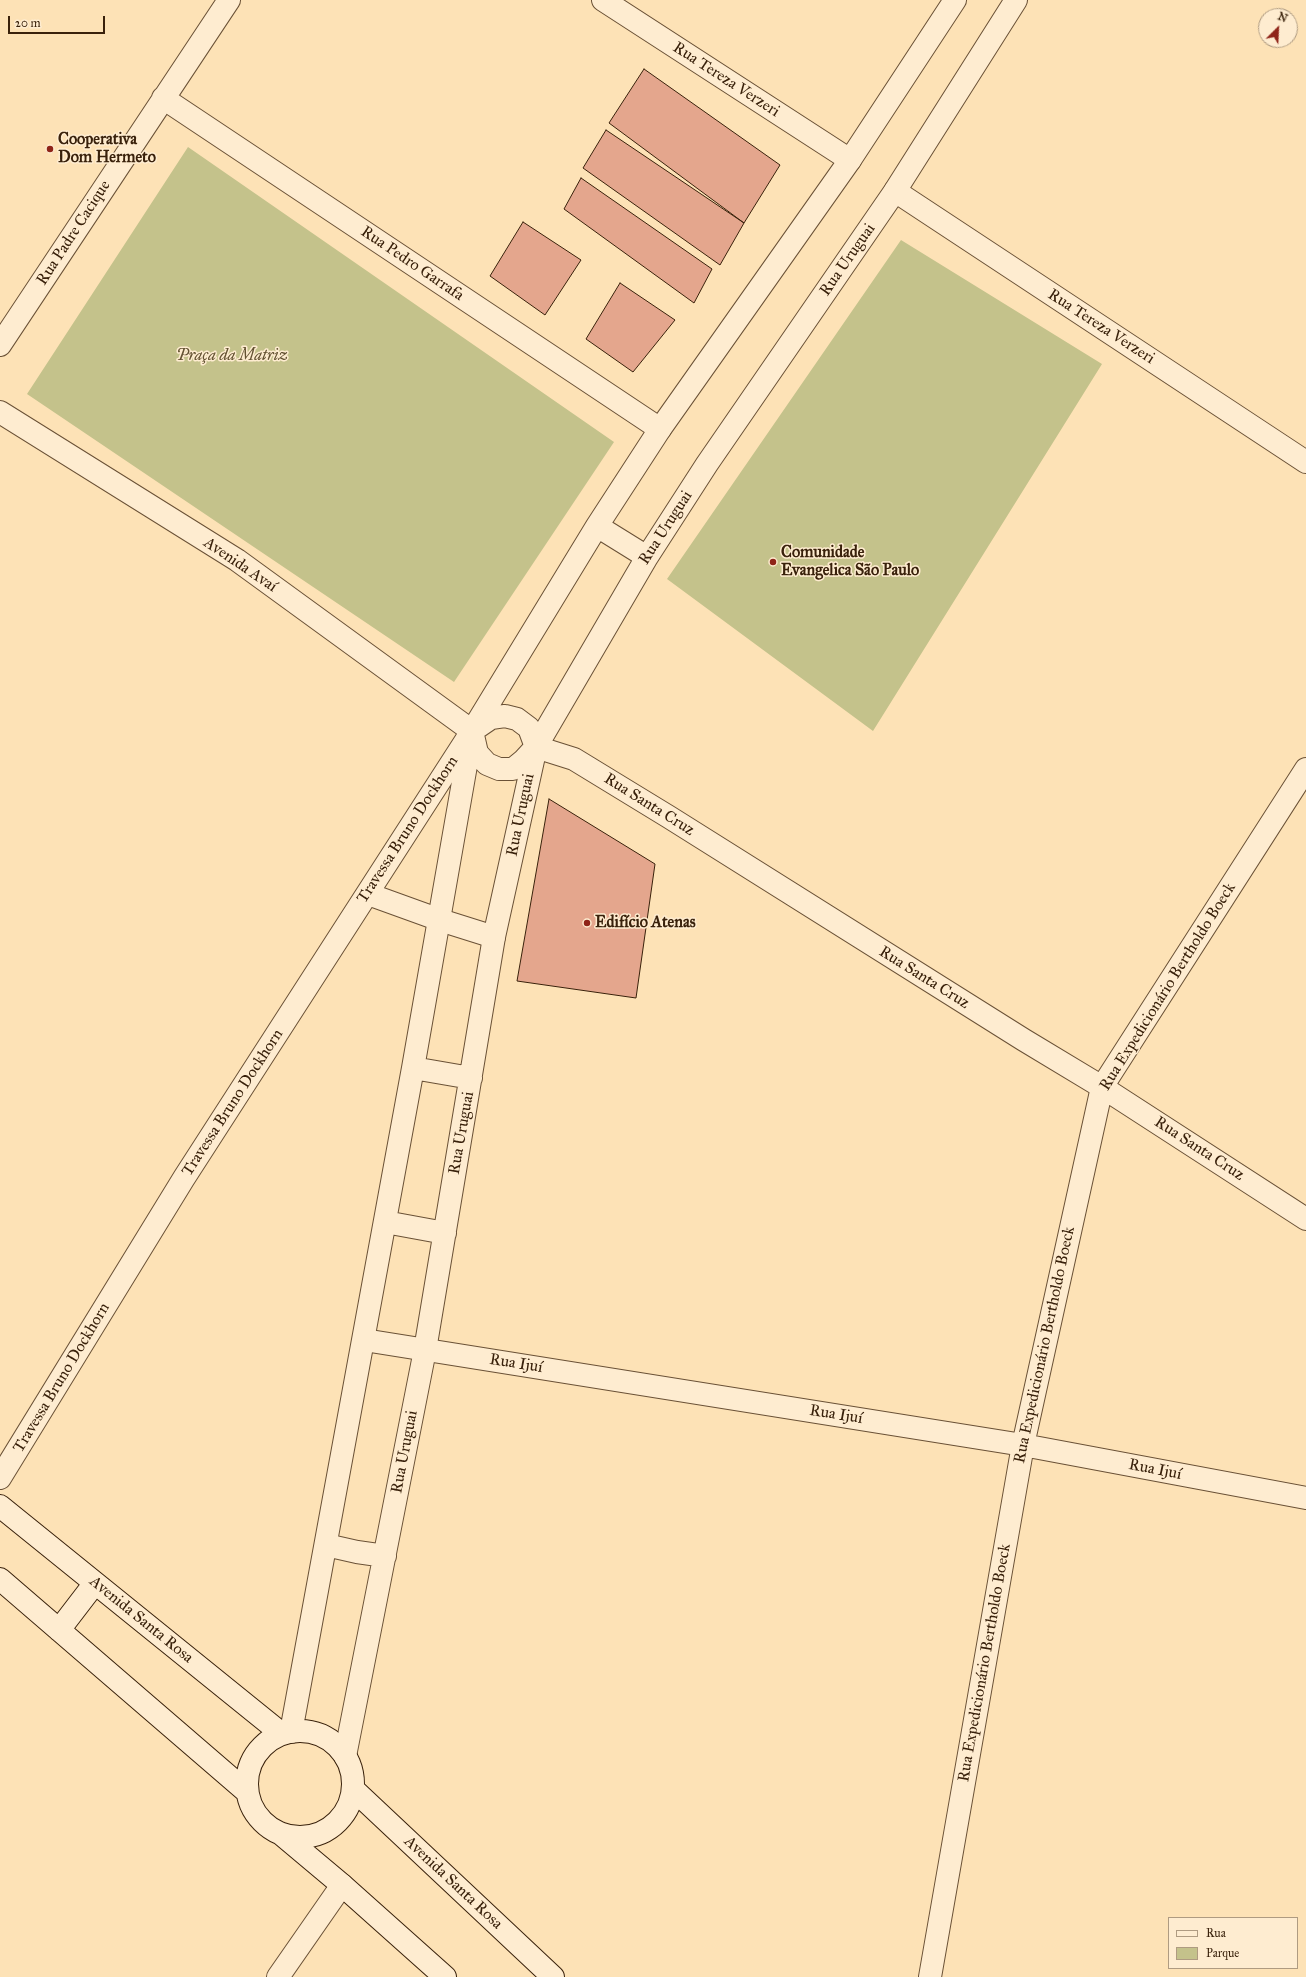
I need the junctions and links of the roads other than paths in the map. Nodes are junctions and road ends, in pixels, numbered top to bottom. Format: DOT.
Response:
graph roads {
  1 [pos="229,0"];
  2 [pos="603,0"];
  3 [pos="955,0"];
  4 [pos="1016,0"];
  5 [pos="164,98"];
  6 [pos="850,160"];
  7 [pos="895,191"];
  8 [pos="0,345"];
  9 [pos="0,412"];
  10 [pos="660,429"];
  11 [pos="1306,462"];
  12 [pos="597,526"];
  13 [pos="647,557"];
  14 [pos="472,731"];
  15 [pos="536,747"];
  16 [pos="1306,769"];
  17 [pos="368,894"];
  18 [pos="440,920"];
  19 [pos="494,937"];
  20 [pos="413,1068"];
  21 [pos="471,1078"];
  22 [pos="1102,1087"];
  23 [pos="1306,1219"];
  24 [pos="386,1222"];
  25 [pos="445,1233"];
  26 [pos="364,1340"];
  27 [pos="426,1350"];
  28 [pos="1023,1445"];
  29 [pos="0,1478"];
  30 [pos="1306,1498"];
  31 [pos="0,1506"];
  32 [pos="326,1545"];
  33 [pos="385,1556"];
  34 [pos="0,1579"];
  35 [pos="95,1583"];
  36 [pos="59,1630"];
  37 [pos="286,1733"];
  38 [pos="345,1756"];
  39 [pos="353,1789"];
  40 [pos="247,1792"];
  41 [pos="279,1833"];
  42 [pos="342,1885"];
  43 [pos="278,1977"];
  44 [pos="445,1977"];
  45 [pos="553,1977"];
  46 [pos="930,1977"];
  1 -- 5 [label="street, Rua Padre Cacique"];
  2 -- 6 [label="street, Rua Tereza Verzeri"];
  3 -- 6 [label="street"];
  4 -- 7 [label="street, Rua Uruguai"];
  5 -- 8 [label="street, Rua Padre Cacique"];
  5 -- 10 [label="street, Rua Pedro Garrafa"];
  6 -- 10 [label="street"];
  7 -- 11 [label="street, Rua Tereza Verzeri"];
  7 -- 13 [label="street, Rua Uruguai"];
  9 -- 14 [label="street, Avenida Avaí"];
  10 -- 12 [label="street"];
  12 -- 13 [label="street"];
  12 -- 14 [label="street"];
  13 -- 15 [label="street, Rua Uruguai"];
  14 -- 15 [label="street"];
  14 -- 15 [label="street"];
  14 -- 17 [label="street, Travessa Bruno Dockhorn"];
  14 -- 18 [label="street"];
  15 -- 19 [label="street, Rua Uruguai"];
  15 -- 22 [label="street, Rua Santa Cruz"];
  16 -- 22 [label="street, Rua Expedicionário Bertholdo Boeck"];
  17 -- 18 [label="street"];
  17 -- 29 [label="street, Travessa Bruno Dockhorn"];
  18 -- 19 [label="street"];
  18 -- 20 [label="street"];
  19 -- 21 [label="street, Rua Uruguai"];
  20 -- 21 [label="street"];
  20 -- 24 [label="street"];
  21 -- 25 [label="street, Rua Uruguai"];
  22 -- 23 [label="street, Rua Santa Cruz"];
  22 -- 28 [label="street, Rua Expedicionário Bertholdo Boeck"];
  24 -- 25 [label="street"];
  24 -- 26 [label="street"];
  25 -- 27 [label="street, Rua Uruguai"];
  26 -- 27 [label="street, Rua Ijuí"];
  26 -- 32 [label="street"];
  27 -- 28 [label="street, Rua Ijuí"];
  27 -- 33 [label="street, Rua Uruguai"];
  28 -- 30 [label="street, Rua Ijuí"];
  28 -- 46 [label="street, Rua Expedicionário Bertholdo Boeck"];
  31 -- 35 [label="street, Avenida Santa Rosa"];
  32 -- 33 [label="street"];
  32 -- 37 [label="street"];
  33 -- 38 [label="street, Rua Uruguai"];
  34 -- 36 [label="street"];
  35 -- 36 [label="street"];
  35 -- 37 [label="street, Avenida Santa Rosa"];
  36 -- 40 [label="street"];
  37 -- 38 [label="street"];
  37 -- 40 [label="street"];
  38 -- 39 [label="street"];
  39 -- 41 [label="street"];
  39 -- 45 [label="street, Avenida Santa Rosa"];
  40 -- 41 [label="street"];
  41 -- 42 [label="street"];
  42 -- 43 [label="street"];
  42 -- 44 [label="street"];
}
